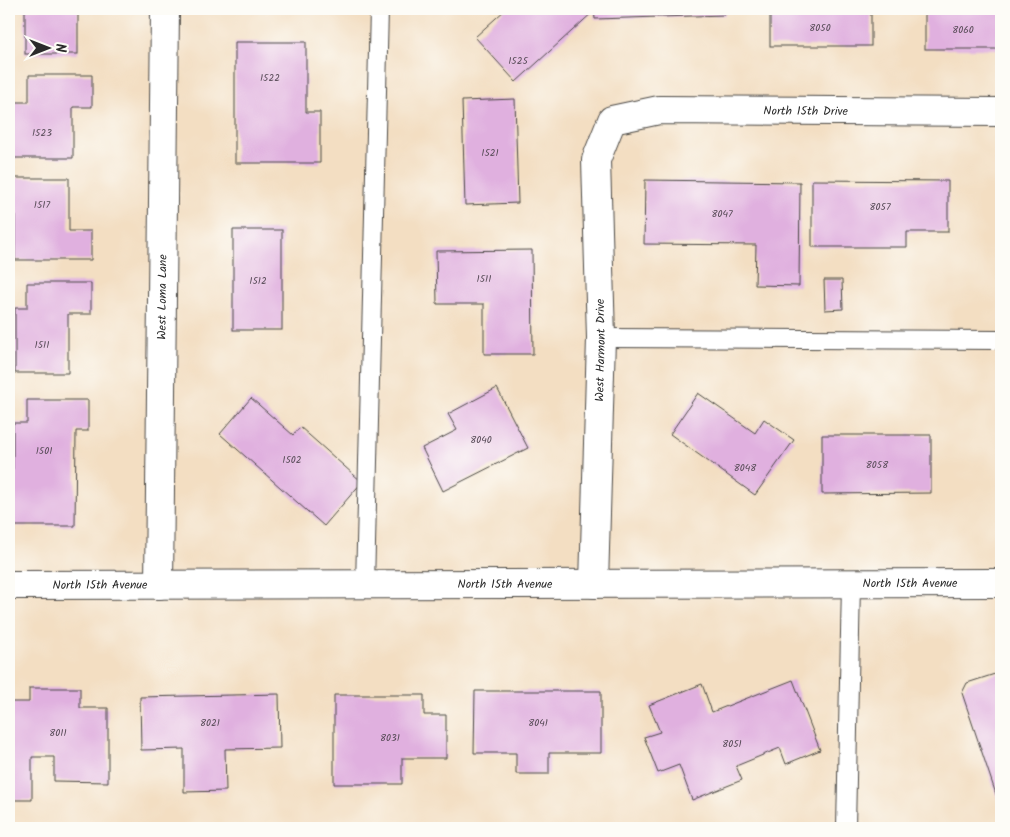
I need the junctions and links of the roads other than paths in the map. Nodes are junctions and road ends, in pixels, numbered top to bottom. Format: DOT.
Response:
graph roads {
  1 [pos="165,9"];
  2 [pos="379,9"];
  3 [pos="1001,112"];
  4 [pos="612,120"];
  5 [pos="601,338"];
  6 [pos="1001,340"];
  7 [pos="1001,583"];
  8 [pos="594,584"];
  9 [pos="852,584"];
  10 [pos="9,585"];
  11 [pos="159,585"];
  12 [pos="365,585"];
  13 [pos="846,828"];
  1 -- 11 [label="street, West Loma Lane"];
  2 -- 12 [label="lane"];
  3 -- 4 [label="street, North 15th Drive"];
  4 -- 5 [label="street, West Harmont Drive"];
  5 -- 6 [label="lane"];
  5 -- 8 [label="street, West Harmont Drive"];
  7 -- 9 [label="street, North 15th Avenue"];
  8 -- 9 [label="street, North 15th Avenue"];
  8 -- 12 [label="street, North 15th Avenue"];
  9 -- 13 [label="lane"];
  10 -- 11 [label="street, North 15th Avenue"];
  11 -- 12 [label="street, North 15th Avenue"];
}
